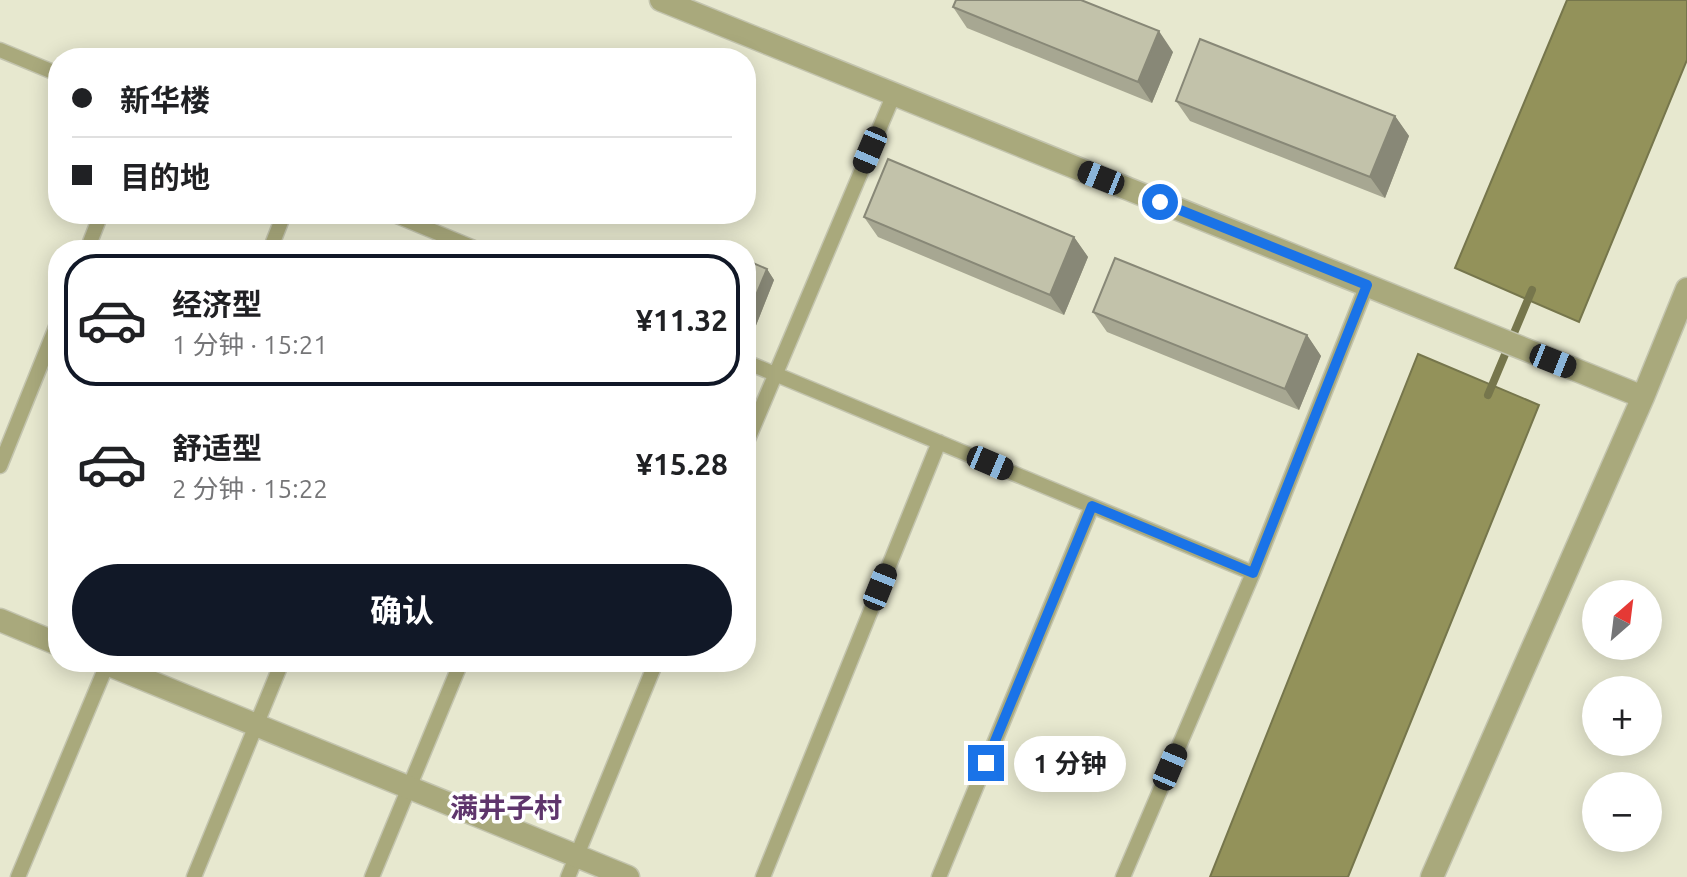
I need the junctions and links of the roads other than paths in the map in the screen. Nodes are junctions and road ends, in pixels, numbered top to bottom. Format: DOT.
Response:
graph roads {
  1 [pos="661,0"];
  2 [pos="0,50"];
  3 [pos="48,70"];
  4 [pos="894,94"];
  5 [pos="412,224"];
  6 [pos="443,240"];
  7 [pos="1367,285"];
  8 [pos="1687,289"];
  9 [pos="48,347"];
  10 [pos="756,366"];
  11 [pos="775,374"];
  12 [pos="1643,397"];
  13 [pos="756,420"];
  14 [pos="939,442"];
  15 [pos="0,466"];
  16 [pos="1092,506"];
  17 [pos="1253,573"];
  18 [pos="0,620"];
  19 [pos="48,640"];
  20 [pos="102,672"];
  21 [pos="128,672"];
  22 [pos="278,672"];
  23 [pos="457,672"];
  24 [pos="652,672"];
  25 [pos="256,725"];
  26 [pos="409,787"];
  27 [pos="572,867"];
  28 [pos="18,877"];
  29 [pos="194,877"];
  30 [pos="372,877"];
  31 [pos="628,877"];
  32 [pos="763,877"];
  33 [pos="939,877"];
  34 [pos="1123,877"];
  35 [pos="1432,877"];
  1 -- 4 [label="street"];
  2 -- 3 [label="lane"];
  4 -- 7 [label="street"];
  4 -- 11 [label="lane"];
  5 -- 6 [label="lane"];
  7 -- 12 [label="street"];
  7 -- 17 [label="lane"];
  8 -- 12 [label="street"];
  9 -- 15 [label="lane"];
  10 -- 11 [label="lane"];
  11 -- 13 [label="lane"];
  11 -- 14 [label="lane"];
  12 -- 35 [label="street"];
  14 -- 16 [label="lane"];
  14 -- 32 [label="lane"];
  16 -- 17 [label="lane"];
  16 -- 33 [label="lane"];
  17 -- 34 [label="lane"];
  18 -- 19 [label="street"];
  20 -- 28 [label="lane"];
  21 -- 25 [label="street"];
  22 -- 25 [label="lane"];
  23 -- 26 [label="lane"];
  24 -- 27 [label="lane"];
  25 -- 26 [label="street"];
  25 -- 29 [label="lane"];
  26 -- 27 [label="street"];
  26 -- 30 [label="lane"];
  27 -- 31 [label="street"];
}
